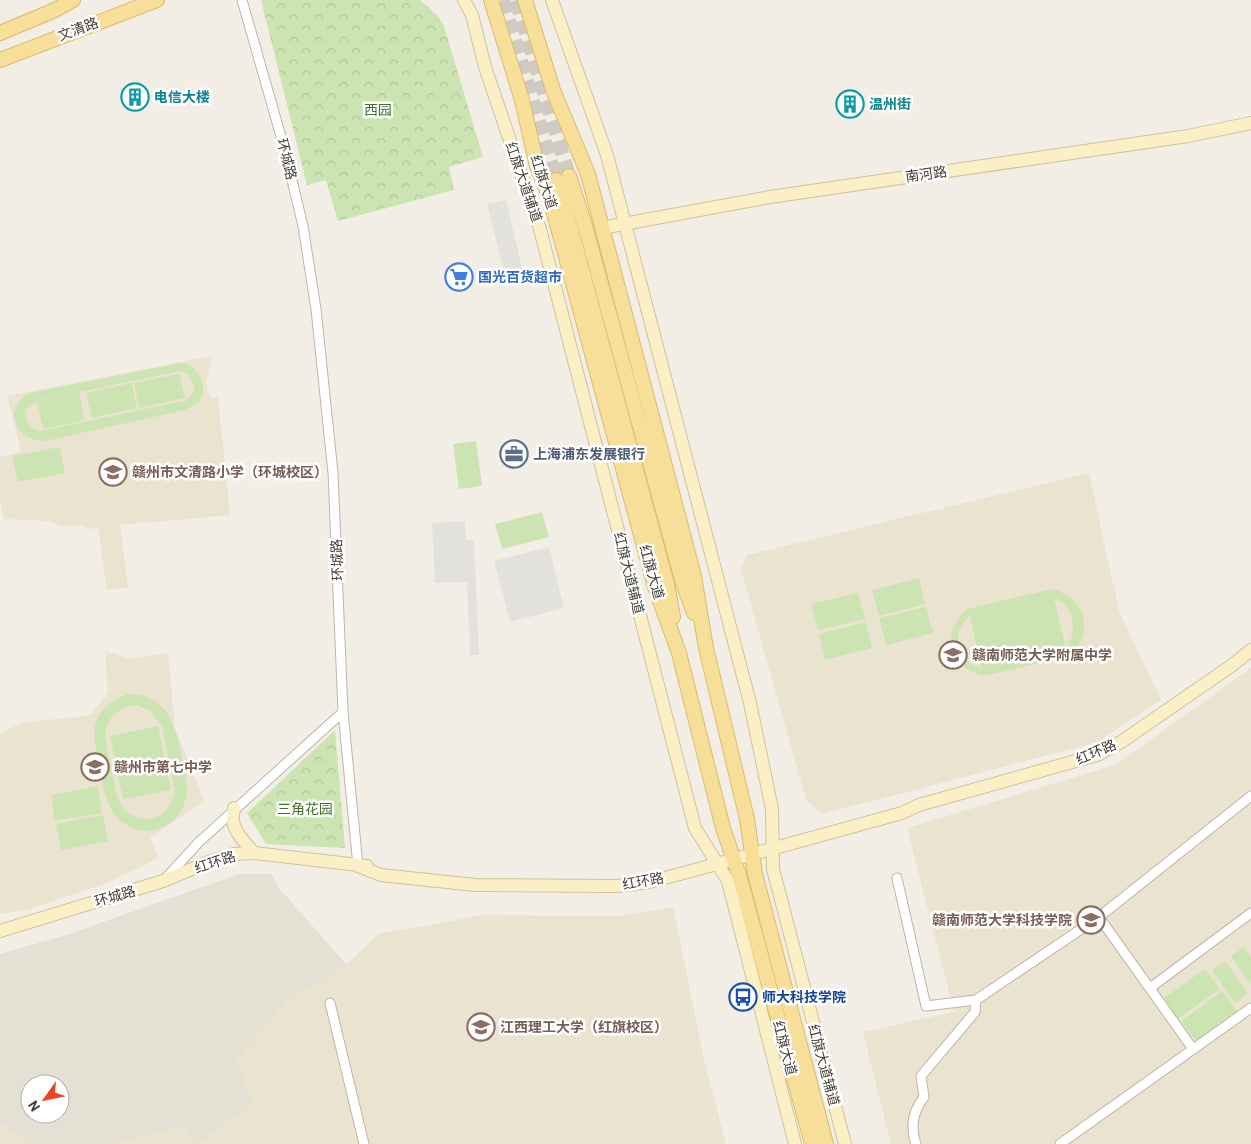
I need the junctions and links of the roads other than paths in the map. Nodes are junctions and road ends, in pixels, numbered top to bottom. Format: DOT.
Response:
graph roads {
  1 [pos="73,0"];
  2 [pos="157,0"];
  3 [pos="242,0"];
  4 [pos="464,0"];
  5 [pos="491,0"];
  6 [pos="525,0"];
  7 [pos="552,0"];
  8 [pos="0,33"];
  9 [pos="0,60"];
  10 [pos="1251,123"];
  11 [pos="625,223"];
  12 [pos="602,228"];
  13 [pos="706,648"];
  14 [pos="1251,650"];
  15 [pos="679,653"];
  16 [pos="343,712"];
  17 [pos="1251,796"];
  18 [pos="234,808"];
  19 [pos="773,844"];
  20 [pos="752,850"];
  21 [pos="254,853"];
  22 [pos="732,855"];
  23 [pos="714,860"];
  24 [pos="358,866"];
  25 [pos="897,878"];
  26 [pos="163,881"];
  27 [pos="1251,913"];
  28 [pos="1099,917"];
  29 [pos="0,931"];
  30 [pos="1150,988"];
  31 [pos="976,1000"];
  32 [pos="330,1003"];
  33 [pos="1251,1008"];
  34 [pos="1193,1049"];
  35 [pos="364,1144"];
  36 [pos="795,1144"];
  37 [pos="812,1144"];
  38 [pos="826,1144"];
  39 [pos="845,1144"];
  40 [pos="916,1144"];
  41 [pos="1060,1144"];
  1 -- 8 [label="main road, 文清路"];
  2 -- 9 [label="main road, 文清路"];
  3 -- 16 [label="street, 环城路"];
  4 -- 23 [label="main road, 红旗大道辅道"];
  5 -- 15 [label="main road, 红旗大道"];
  6 -- 12 [label="main road, 红旗大道"];
  7 -- 11 [label="main road, 红旗大道辅道"];
  10 -- 11 [label="main road, 南河路"];
  11 -- 12 [label="main road, 南河路"];
  11 -- 19 [label="main road, 红旗大道辅道"];
  12 -- 13 [label="main road, 红旗大道"];
  13 -- 15 [label="main road"];
  13 -- 20 [label="main road, 红旗大道"];
  14 -- 19 [label="main road, 红环路"];
  15 -- 22 [label="main road, 红旗大道"];
  16 -- 18 [label="street"];
  16 -- 24 [label="street, 环城路"];
  17 -- 28 [label="street"];
  18 -- 21 [label="main road"];
  18 -- 26 [label="street"];
  19 -- 20 [label="main road, 红环路"];
  19 -- 39 [label="main road, 红旗大道辅道"];
  20 -- 22 [label="main road, 红环路"];
  20 -- 38 [label="main road, 红旗大道"];
  21 -- 24 [label="main road, 红环路"];
  21 -- 26 [label="main road, 红环路"];
  22 -- 23 [label="main road, 红环路"];
  22 -- 37 [label="main road, 红旗大道"];
  23 -- 24 [label="main road, 红环路"];
  23 -- 36 [label="main road, 红旗大道辅道"];
  25 -- 31 [label="street"];
  26 -- 29 [label="main road, 环城路"];
  27 -- 30 [label="street"];
  28 -- 30 [label="street"];
  28 -- 31 [label="street"];
  30 -- 34 [label="street"];
  31 -- 40 [label="street"];
  32 -- 35 [label="street"];
  33 -- 34 [label="street"];
  34 -- 41 [label="street"];
}
